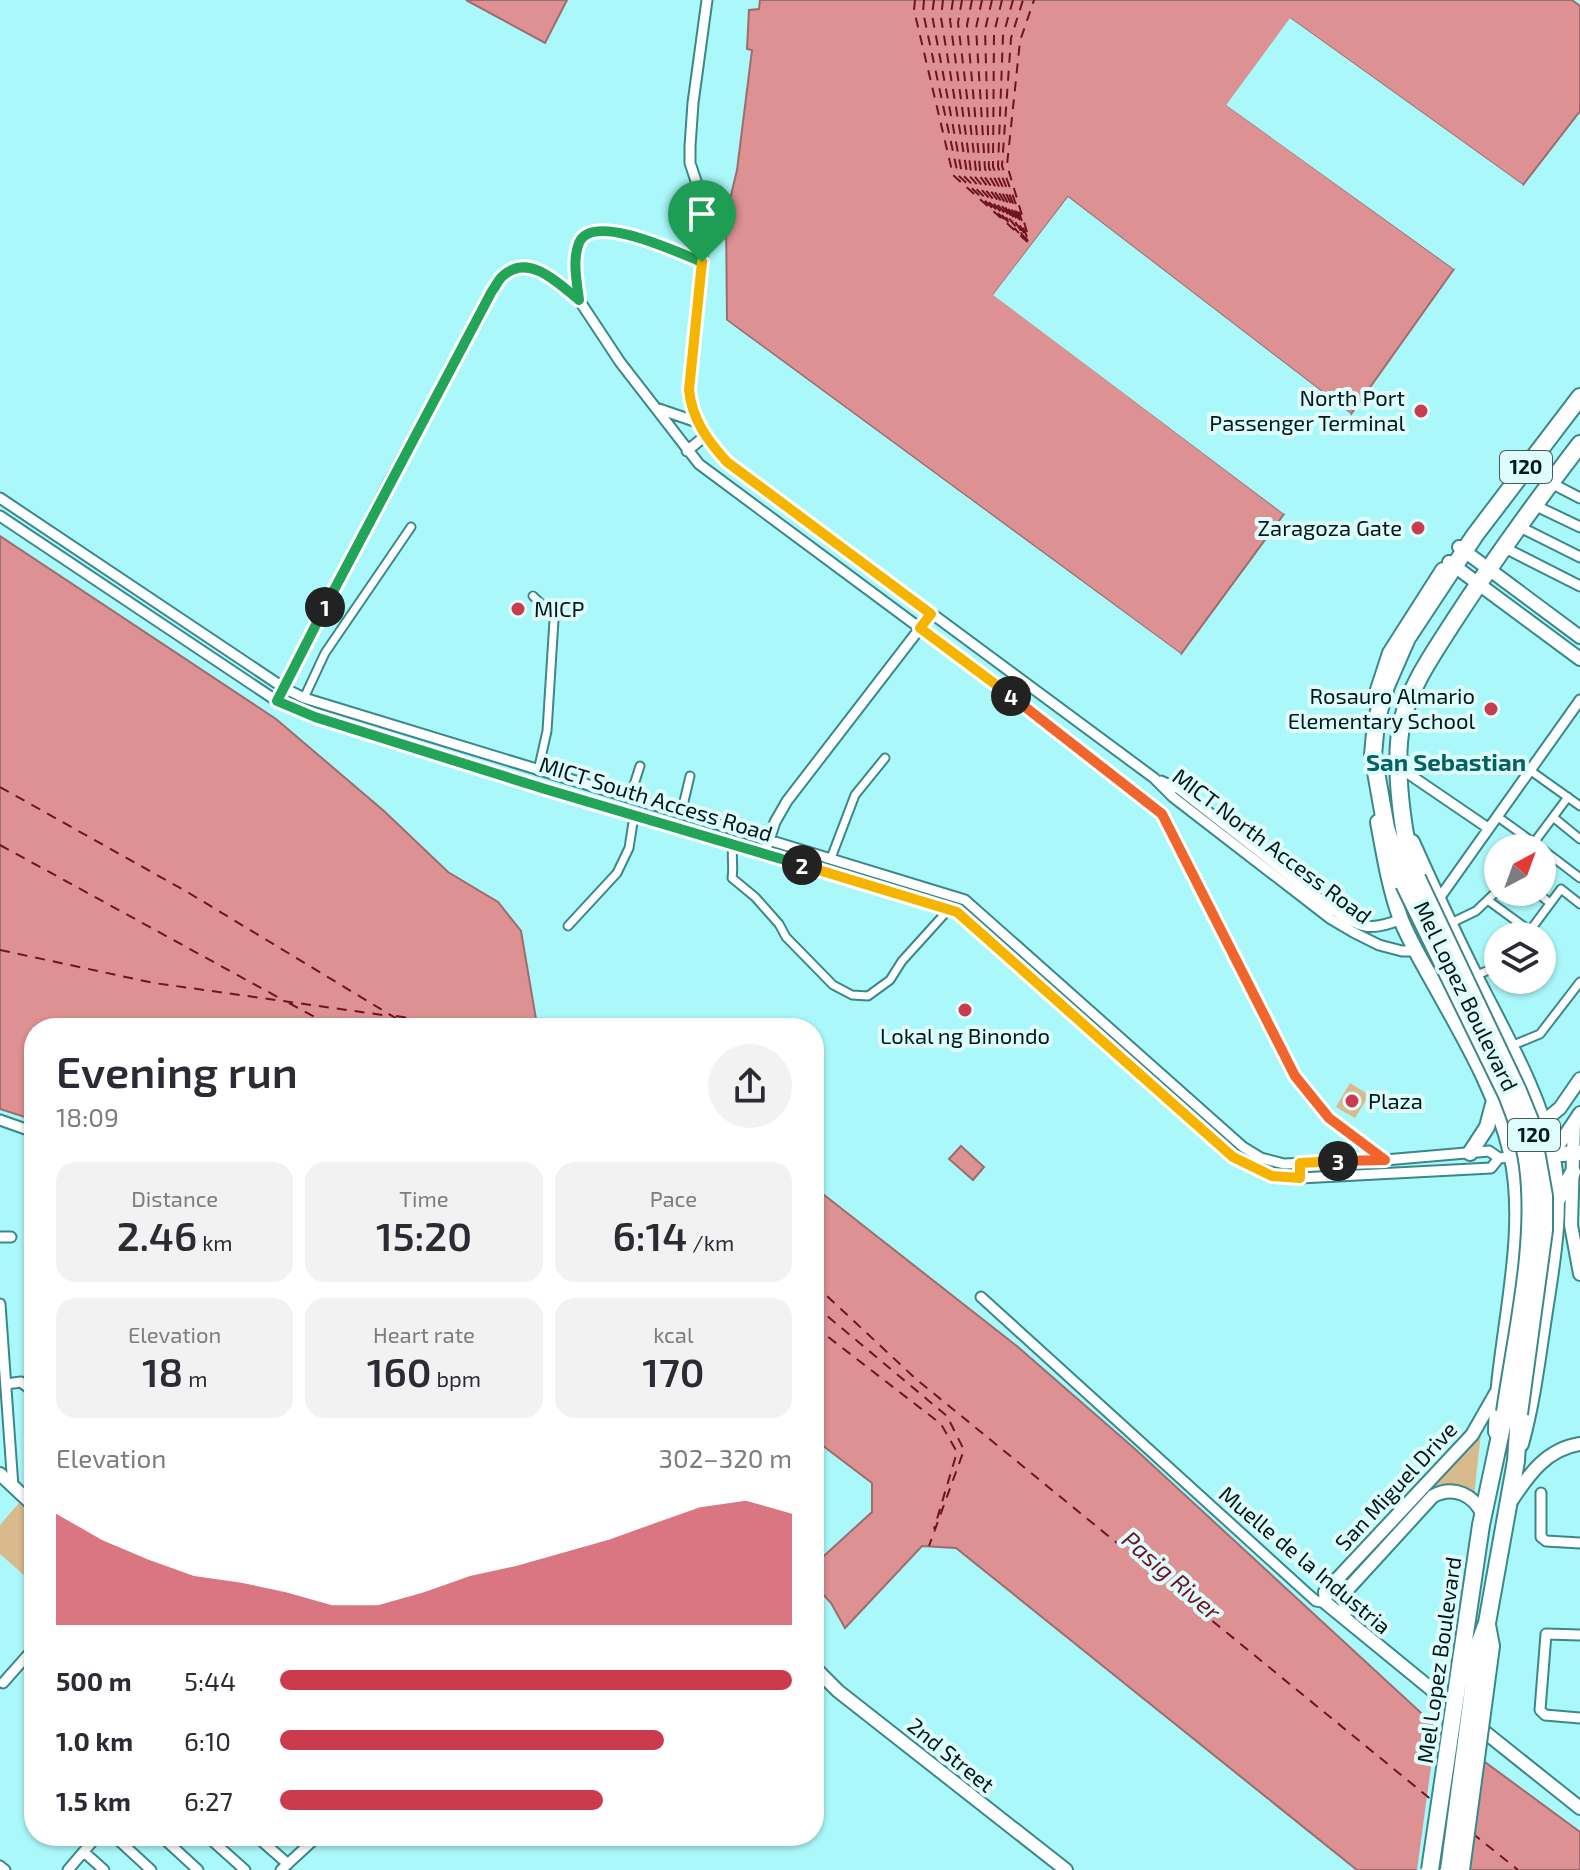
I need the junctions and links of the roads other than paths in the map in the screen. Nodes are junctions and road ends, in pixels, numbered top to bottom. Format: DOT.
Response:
graph roads {
  1 [pos="707,0"];
  2 [pos="702,262"];
  3 [pos="579,300"];
  4 [pos="1580,397"];
  5 [pos="653,407"];
  6 [pos="697,422"];
  7 [pos="705,436"];
  8 [pos="1580,444"];
  9 [pos="687,451"];
  10 [pos="1551,483"];
  11 [pos="1580,498"];
  12 [pos="4,501"];
  13 [pos="1534,505"];
  14 [pos="0,516"];
  15 [pos="1518,526"];
  16 [pos="411,527"];
  17 [pos="1580,527"];
  18 [pos="1465,545"];
  19 [pos="1503,547"];
  20 [pos="1580,557"];
  21 [pos="1452,564"];
  22 [pos="1487,568"];
  23 [pos="1478,583"];
  24 [pos="1580,586"];
  25 [pos="533,596"];
  26 [pos="931,614"];
  27 [pos="920,628"];
  28 [pos="1580,637"];
  29 [pos="1580,659"];
  30 [pos="284,688"];
  31 [pos="304,698"];
  32 [pos="1580,700"];
  33 [pos="277,701"];
  34 [pos="1570,714"];
  35 [pos="1580,720"];
  36 [pos="470,750"];
  37 [pos="885,758"];
  38 [pos="466,765"];
  39 [pos="640,766"];
  40 [pos="1400,768"];
  41 [pos="538,771"];
  42 [pos="1531,771"];
  43 [pos="690,776"];
  44 [pos="1154,778"];
  45 [pos="630,797"];
  46 [pos="1568,797"];
  47 [pos="647,803"];
  48 [pos="1580,806"];
  49 [pos="681,814"];
  50 [pos="638,817"];
  51 [pos="1498,817"];
  52 [pos="1553,817"];
  53 [pos="1403,824"];
  54 [pos="1488,828"];
  55 [pos="1520,834"];
  56 [pos="1543,834"];
  57 [pos="1580,839"];
  58 [pos="769,840"];
  59 [pos="733,845"];
  60 [pos="764,855"];
  61 [pos="831,858"];
  62 [pos="1556,861"];
  63 [pos="1580,878"];
  64 [pos="1411,881"];
  65 [pos="1556,895"];
  66 [pos="1438,900"];
  67 [pos="1580,904"];
  68 [pos="1484,905"];
  69 [pos="1495,906"];
  70 [pos="950,908"];
  71 [pos="1401,919"];
  72 [pos="1514,922"];
  73 [pos="1449,924"];
  74 [pos="568,926"];
  75 [pos="1416,951"];
  76 [pos="1484,972"];
  77 [pos="1475,976"];
  78 [pos="1580,982"];
  79 [pos="1511,1046"];
  80 [pos="1580,1079"];
  81 [pos="1525,1080"];
  82 [pos="1493,1098"];
  83 [pos="0,1118"];
  84 [pos="1577,1118"];
  85 [pos="1543,1122"];
  86 [pos="24,1126"];
  87 [pos="1470,1153"];
  88 [pos="1576,1153"];
  89 [pos="1552,1155"];
  90 [pos="1505,1158"];
  91 [pos="1385,1160"];
  92 [pos="1300,1163"];
  93 [pos="1573,1172"];
  94 [pos="1300,1178"];
  95 [pos="1557,1201"];
  96 [pos="1580,1274"];
  97 [pos="981,1297"];
  98 [pos="0,1304"];
  99 [pos="6,1384"];
  100 [pos="24,1384"];
  101 [pos="1496,1393"];
  102 [pos="1512,1413"];
  103 [pos="1580,1444"];
  104 [pos="1495,1456"];
  105 [pos="1516,1461"];
  106 [pos="0,1474"];
  107 [pos="13,1487"];
  108 [pos="1541,1493"];
  109 [pos="24,1497"];
  110 [pos="1509,1506"];
  111 [pos="1482,1520"];
  112 [pos="1377,1536"];
  113 [pos="1580,1543"];
  114 [pos="1387,1546"];
  115 [pos="1347,1590"];
  116 [pos="1326,1603"];
  117 [pos="1344,1618"];
  118 [pos="1487,1623"];
  119 [pos="1580,1635"];
  120 [pos="24,1659"];
  121 [pos="824,1677"];
  122 [pos="3,1683"];
  123 [pos="1580,1718"];
  124 [pos="1580,1808"];
  125 [pos="89,1846"];
  126 [pos="125,1846"];
  127 [pos="172,1846"];
  128 [pos="218,1846"];
  129 [pos="265,1846"];
  130 [pos="308,1846"];
  131 [pos="84,1852"];
  132 [pos="0,1866"];
  133 [pos="285,1867"];
  134 [pos="5,1870"];
  135 [pos="68,1870"];
  136 [pos="104,1870"];
  137 [pos="151,1870"];
  138 [pos="198,1870"];
  139 [pos="245,1870"];
  140 [pos="1066,1870"];
  141 [pos="1430,1870"];
  142 [pos="1449,1870"];
  143 [pos="1461,1870"];
  1 -- 2 [label="street, MICT North Access Road"];
  2 -- 3 [label="street"];
  2 -- 6 [label="street, MICT North Access Road"];
  3 -- 5 [label="street"];
  3 -- 30 [label="street"];
  4 -- 18 [label="highway, Mel Lopez Boulevard / 120"];
  5 -- 6 [label="street"];
  5 -- 9 [label="street"];
  6 -- 7 [label="street, MICT North Access Road"];
  7 -- 9 [label="street"];
  7 -- 26 [label="street, MICT North Access Road"];
  8 -- 10 [label="highway, Mel Lopez Boulevard / 120"];
  9 -- 27 [label="street"];
  10 -- 11 [label="street"];
  10 -- 13 [label="highway, Mel Lopez Boulevard / 120"];
  12 -- 14 [label="street"];
  12 -- 30 [label="street, MICT South Access Road"];
  13 -- 15 [label="highway, Mel Lopez Boulevard / 120"];
  13 -- 17 [label="street"];
  14 -- 33 [label="street, MICT South Access Road"];
  15 -- 19 [label="highway, Mel Lopez Boulevard / 120"];
  15 -- 20 [label="street"];
  16 -- 31 [label="street"];
  18 -- 21 [label="highway, Mel Lopez Boulevard / 120"];
  18 -- 22 [label="street"];
  19 -- 22 [label="highway, Mel Lopez Boulevard / 120"];
  19 -- 24 [label="street"];
  21 -- 23 [label="street"];
  21 -- 64 [label="highway, Mel Lopez Boulevard / 120"];
  21 -- 71 [label="main road, Mel Lopez Boulevard / 120"];
  22 -- 23 [label="highway, Mel Lopez Boulevard / 120"];
  22 -- 28 [label="street"];
  23 -- 29 [label="street"];
  23 -- 40 [label="highway, Mel Lopez Boulevard / 120"];
  25 -- 41 [label="street"];
  26 -- 27 [label="street"];
  26 -- 44 [label="street, MICT North Access Road"];
  27 -- 58 [label="street"];
  27 -- 91 [label="street"];
  30 -- 31 [label="street, MICT South Access Road"];
  30 -- 33 [label="street"];
  31 -- 36 [label="street, MICT South Access Road"];
  32 -- 34 [label="street"];
  33 -- 38 [label="street, MICT South Access Road"];
  34 -- 35 [label="street"];
  34 -- 42 [label="street"];
  36 -- 38 [label="street"];
  36 -- 41 [label="street, MICT South Access Road"];
  37 -- 61 [label="street"];
  38 -- 50 [label="street, MICT South Access Road"];
  39 -- 45 [label="street"];
  40 -- 53 [label="highway, Mel Lopez Boulevard / 120"];
  40 -- 54 [label="street"];
  41 -- 45 [label="street, MICT South Access Road"];
  42 -- 46 [label="street"];
  42 -- 51 [label="street"];
  43 -- 49 [label="street"];
  44 -- 71 [label="street, MICT North Access Road"];
  44 -- 75 [label="street, MICT North Access Road"];
  45 -- 47 [label="street, MICT South Access Road"];
  46 -- 48 [label="street"];
  46 -- 52 [label="street"];
  47 -- 49 [label="street, MICT South Access Road"];
  47 -- 50 [label="street"];
  49 -- 58 [label="street, MICT South Access Road"];
  50 -- 59 [label="street, MICT South Access Road"];
  50 -- 74 [label="street"];
  51 -- 54 [label="street"];
  51 -- 55 [label="street"];
  52 -- 56 [label="street"];
  52 -- 57 [label="street"];
  53 -- 64 [label="highway, Mel Lopez Boulevard / 120"];
  53 -- 66 [label="main road, Mel Lopez Boulevard / 120"];
  54 -- 66 [label="street"];
  58 -- 60 [label="street"];
  58 -- 61 [label="street, MICT South Access Road"];
  59 -- 60 [label="street, MICT South Access Road"];
  59 -- 70 [label="street"];
  60 -- 70 [label="street, MICT South Access Road"];
  61 -- 92 [label="street, MICT South Access Road"];
  62 -- 63 [label="street"];
  64 -- 102 [label="highway, Mel Lopez Boulevard / 120, bridge"];
  65 -- 67 [label="street"];
  66 -- 73 [label="main road, Mel Lopez Boulevard / 120"];
  68 -- 73 [label="street"];
  69 -- 72 [label="street"];
  70 -- 94 [label="street, MICT South Access Road"];
  71 -- 75 [label="main road, Mel Lopez Boulevard / 120"];
  73 -- 77 [label="main road, Mel Lopez Boulevard / 120"];
  75 -- 82 [label="main road, Mel Lopez Boulevard / 120"];
  76 -- 77 [label="street"];
  77 -- 79 [label="main road, Mel Lopez Boulevard / 120"];
  78 -- 79 [label="street"];
  79 -- 81 [label="main road, Mel Lopez Boulevard / 120"];
  80 -- 85 [label="street"];
  81 -- 82 [label="main road"];
  81 -- 85 [label="main road, Mel Lopez Boulevard / 120"];
  82 -- 87 [label="main road"];
  82 -- 90 [label="main road, Mel Lopez Boulevard / 120"];
  83 -- 86 [label="street"];
  84 -- 88 [label="street"];
  84 -- 89 [label="street"];
  85 -- 89 [label="main road, Mel Lopez Boulevard / 120"];
  87 -- 90 [label="street, MICT South Access Road"];
  87 -- 91 [label="street, MICT South Access Road"];
  88 -- 89 [label="main road, MICT South Access Road"];
  88 -- 93 [label="street"];
  89 -- 90 [label="main road, MICT South Access Road"];
  89 -- 95 [label="main road, Mel Lopez Boulevard / 120"];
  90 -- 94 [label="street, MICT South Access Road"];
  90 -- 101 [label="main road, Mel Lopez Boulevard / 120"];
  91 -- 92 [label="street, MICT South Access Road"];
  92 -- 94 [label="street"];
  93 -- 95 [label="main road"];
  93 -- 96 [label="street"];
  95 -- 105 [label="main road, Mel Lopez Boulevard / 120"];
  97 -- 116 [label="street, Muelle de la Industria"];
  98 -- 99 [label="street"];
  99 -- 100 [label="street"];
  99 -- 107 [label="street"];
  101 -- 104 [label="main road, Mel Lopez Boulevard / 120"];
  101 -- 112 [label="street, San Miguel Drive"];
  102 -- 104 [label="highway, Mel Lopez Boulevard / 120"];
  102 -- 105 [label="highway, Mel Lopez Boulevard / 120"];
  103 -- 110 [label="street"];
  104 -- 111 [label="highway, Mel Lopez Boulevard / 120"];
  105 -- 110 [label="highway, Mel Lopez Boulevard / 120"];
  106 -- 107 [label="street"];
  107 -- 109 [label="street"];
  108 -- 113 [label="street"];
  110 -- 118 [label="highway, Mel Lopez Boulevard / 120"];
  111 -- 114 [label="street, San Miguel Drive"];
  111 -- 141 [label="highway, Mel Lopez Boulevard / 120, bridge"];
  112 -- 114 [label="street"];
  112 -- 116 [label="street, San Miguel Drive"];
  114 -- 115 [label="street, San Miguel Drive"];
  115 -- 116 [label="street, San Miguel Drive"];
  115 -- 117 [label="street"];
  116 -- 117 [label="street, Muelle de la Industria"];
  117 -- 124 [label="street, Muelle de la Industria"];
  118 -- 142 [label="highway, Mel Lopez Boulevard / 120, bridge"];
  118 -- 143 [label="highway, Mel Lopez Boulevard / 120, bridge"];
  119 -- 123 [label="street"];
  120 -- 122 [label="street"];
  121 -- 140 [label="street, 2nd Street"];
  125 -- 131 [label="street"];
  126 -- 137 [label="street"];
  127 -- 138 [label="street"];
  128 -- 139 [label="street"];
  129 -- 133 [label="street"];
  130 -- 133 [label="street"];
  131 -- 135 [label="street"];
  131 -- 136 [label="street"];
  132 -- 134 [label="street"];
}
